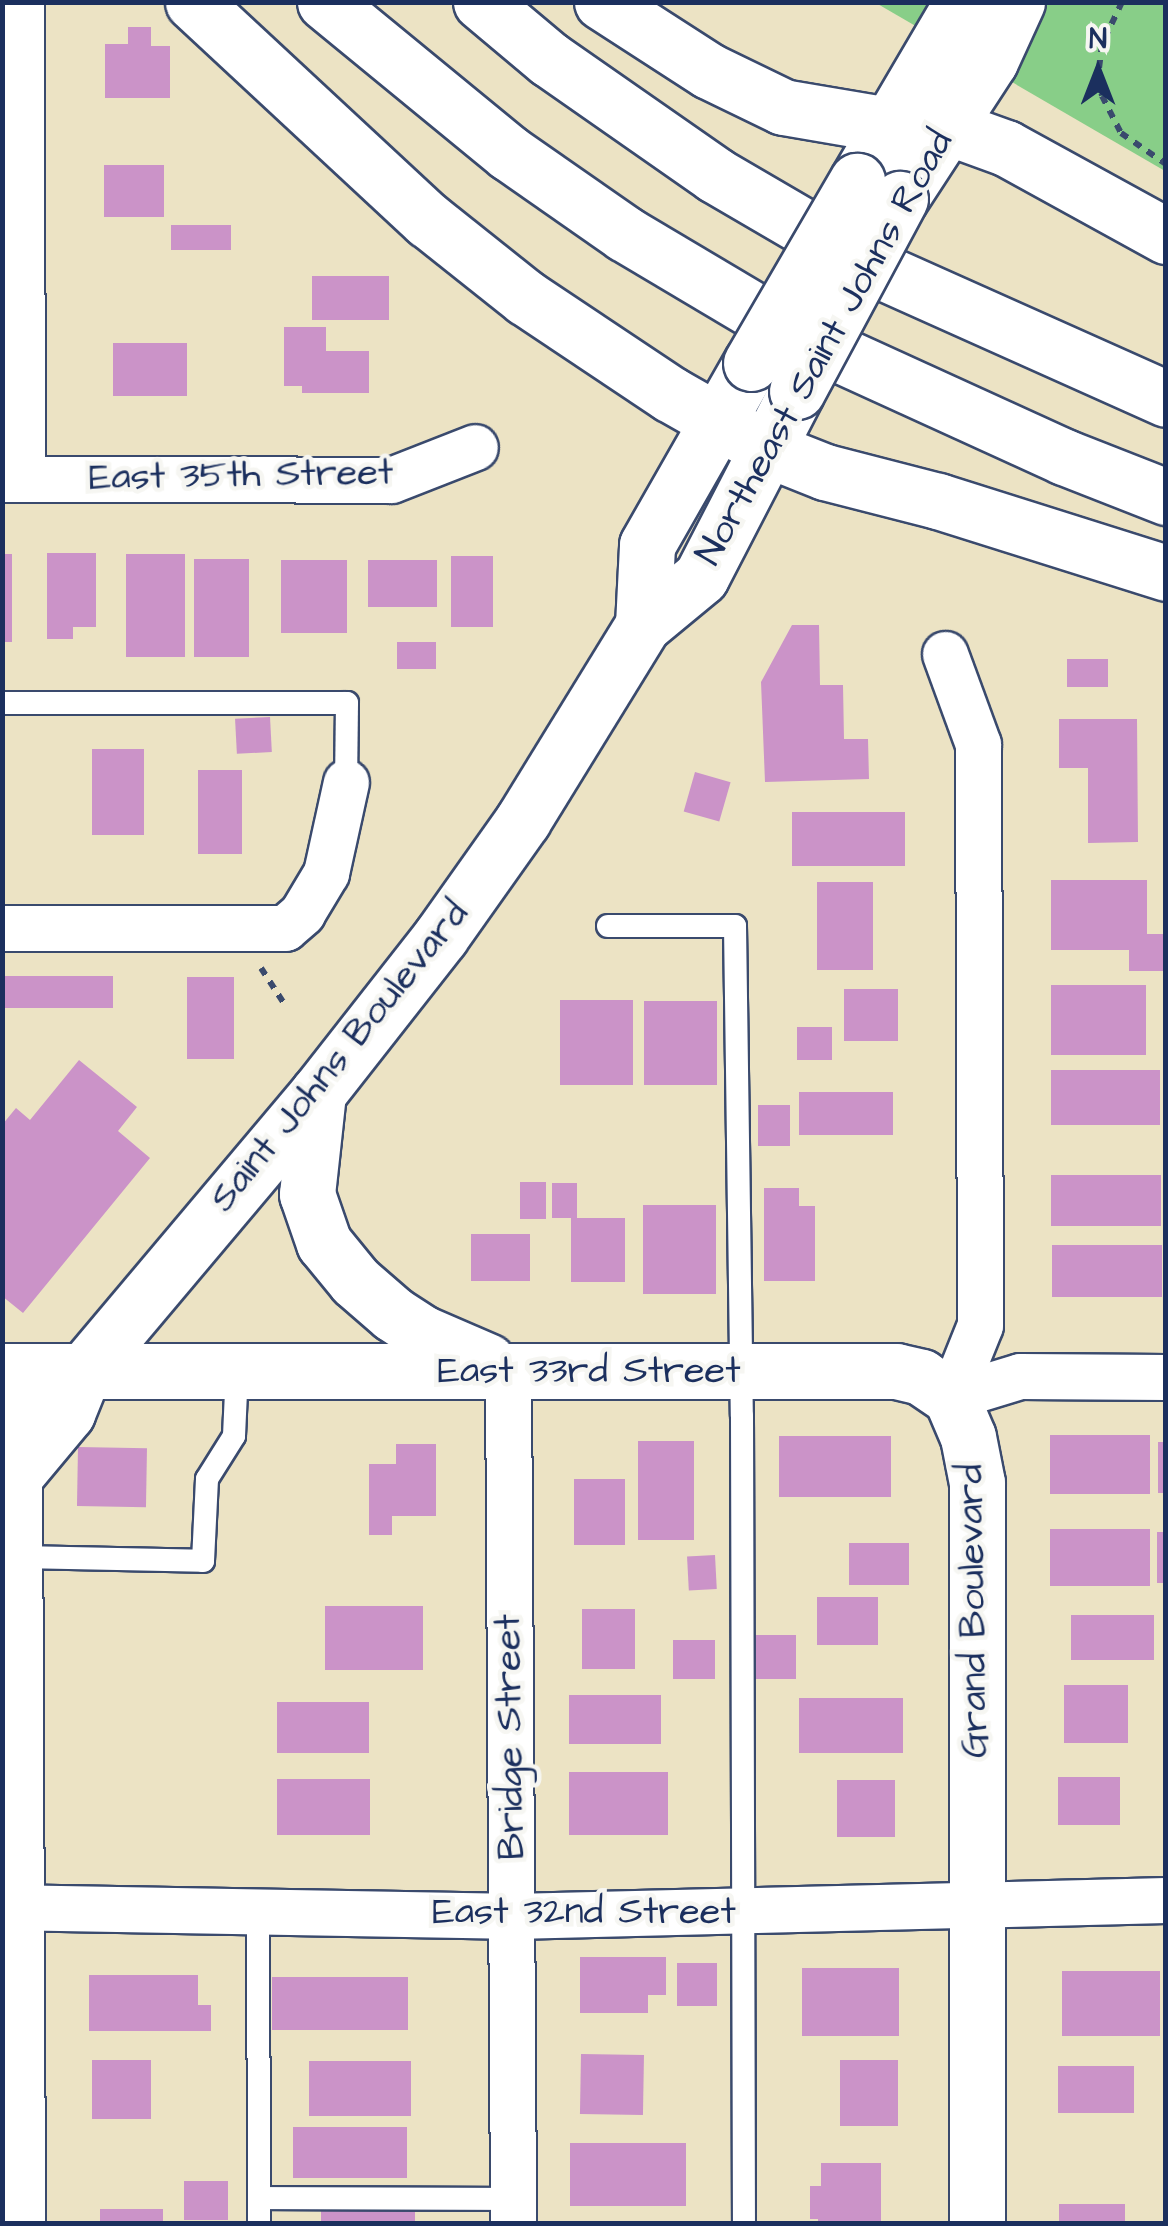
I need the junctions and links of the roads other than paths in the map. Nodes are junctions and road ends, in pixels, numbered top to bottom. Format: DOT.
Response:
graph roads {
  1 [pos="21,2"];
  2 [pos="193,2"];
  3 [pos="325,2"];
  4 [pos="481,2"];
  5 [pos="602,2"];
  6 [pos="962,2"];
  7 [pos="1017,2"];
  8 [pos="890,125"];
  9 [pos="946,126"];
  10 [pos="878,190"];
  11 [pos="1166,236"];
  12 [pos="1166,399"];
  13 [pos="717,420"];
  14 [pos="474,447"];
  15 [pos="767,449"];
  16 [pos="12,479"];
  17 [pos="1166,497"];
  18 [pos="1166,573"];
  19 [pos="643,625"];
  20 [pos="944,654"];
  21 [pos="2,703"];
  22 [pos="579,730"];
  23 [pos="346,782"];
  24 [pos="608,926"];
  25 [pos="2,928"];
  26 [pos="318,1093"];
  27 [pos="508,1370"];
  28 [pos="2,1371"];
  29 [pos="84,1371"];
  30 [pos="237,1371"];
  31 [pos="742,1372"];
  32 [pos="1166,1377"];
  33 [pos="951,1397"];
  34 [pos="8,1462"];
  35 [pos="19,1557"];
  36 [pos="1166,1900"];
  37 [pos="978,1905"];
  38 [pos="11,1907"];
  39 [pos="258,1912"];
  40 [pos="744,1912"];
  41 [pos="513,1916"];
  42 [pos="258,2198"];
  43 [pos="513,2211"];
  44 [pos="22,2224"];
  45 [pos="259,2224"];
  46 [pos="744,2224"];
  47 [pos="977,2224"];
  1 -- 16 [label="street"];
  2 -- 13 [label="main road"];
  3 -- 17 [label="main road"];
  4 -- 12 [label="main road"];
  5 -- 8 [label="main road"];
  6 -- 8 [label="main road, Northeast Saint Johns Road"];
  7 -- 9 [label="main road, Northeast Saint Johns Road"];
  8 -- 9 [label="main road"];
  8 -- 10 [label="main road, Northeast Saint Johns Road"];
  9 -- 10 [label="main road, Northeast Saint Johns Road"];
  9 -- 11 [label="main road"];
  10 -- 13 [label="main road, Northeast Saint Johns Road, bridge"];
  10 -- 15 [label="main road, Northeast Saint Johns Road, bridge"];
  13 -- 15 [label="main road"];
  13 -- 19 [label="main road, Northeast Saint Johns Road"];
  14 -- 16 [label="street, East 35th Street"];
  15 -- 18 [label="main road"];
  15 -- 19 [label="main road, Northeast Saint Johns Road"];
  19 -- 22 [label="main road, Northeast Saint Johns Road"];
  20 -- 33 [label="street"];
  21 -- 23 [label="lane"];
  22 -- 26 [label="main road, Saint Johns Boulevard"];
  23 -- 25 [label="street"];
  24 -- 31 [label="lane"];
  26 -- 27 [label="main road"];
  26 -- 29 [label="main road, Saint Johns Boulevard"];
  27 -- 30 [label="main road, East 33rd Street"];
  27 -- 31 [label="main road, East 33rd Street"];
  27 -- 41 [label="street, Bridge Street"];
  28 -- 29 [label="main road, East 33rd Street"];
  29 -- 30 [label="main road, East 33rd Street"];
  29 -- 34 [label="main road, Saint Johns Boulevard"];
  30 -- 35 [label="lane"];
  31 -- 33 [label="main road, East 33rd Street"];
  31 -- 40 [label="lane"];
  32 -- 33 [label="street"];
  33 -- 37 [label="main road, Grand Boulevard"];
  34 -- 35 [label="street"];
  35 -- 38 [label="street"];
  36 -- 37 [label="street, East 32nd Street"];
  37 -- 40 [label="street, East 32nd Street"];
  37 -- 47 [label="main road, Grand Boulevard"];
  38 -- 39 [label="street, East 32nd Street"];
  38 -- 44 [label="street"];
  39 -- 41 [label="street, East 32nd Street"];
  39 -- 42 [label="lane"];
  40 -- 41 [label="street, East 32nd Street"];
  40 -- 46 [label="lane"];
  41 -- 43 [label="street, Bridge Street"];
  42 -- 43 [label="lane"];
  42 -- 45 [label="lane"];
}
